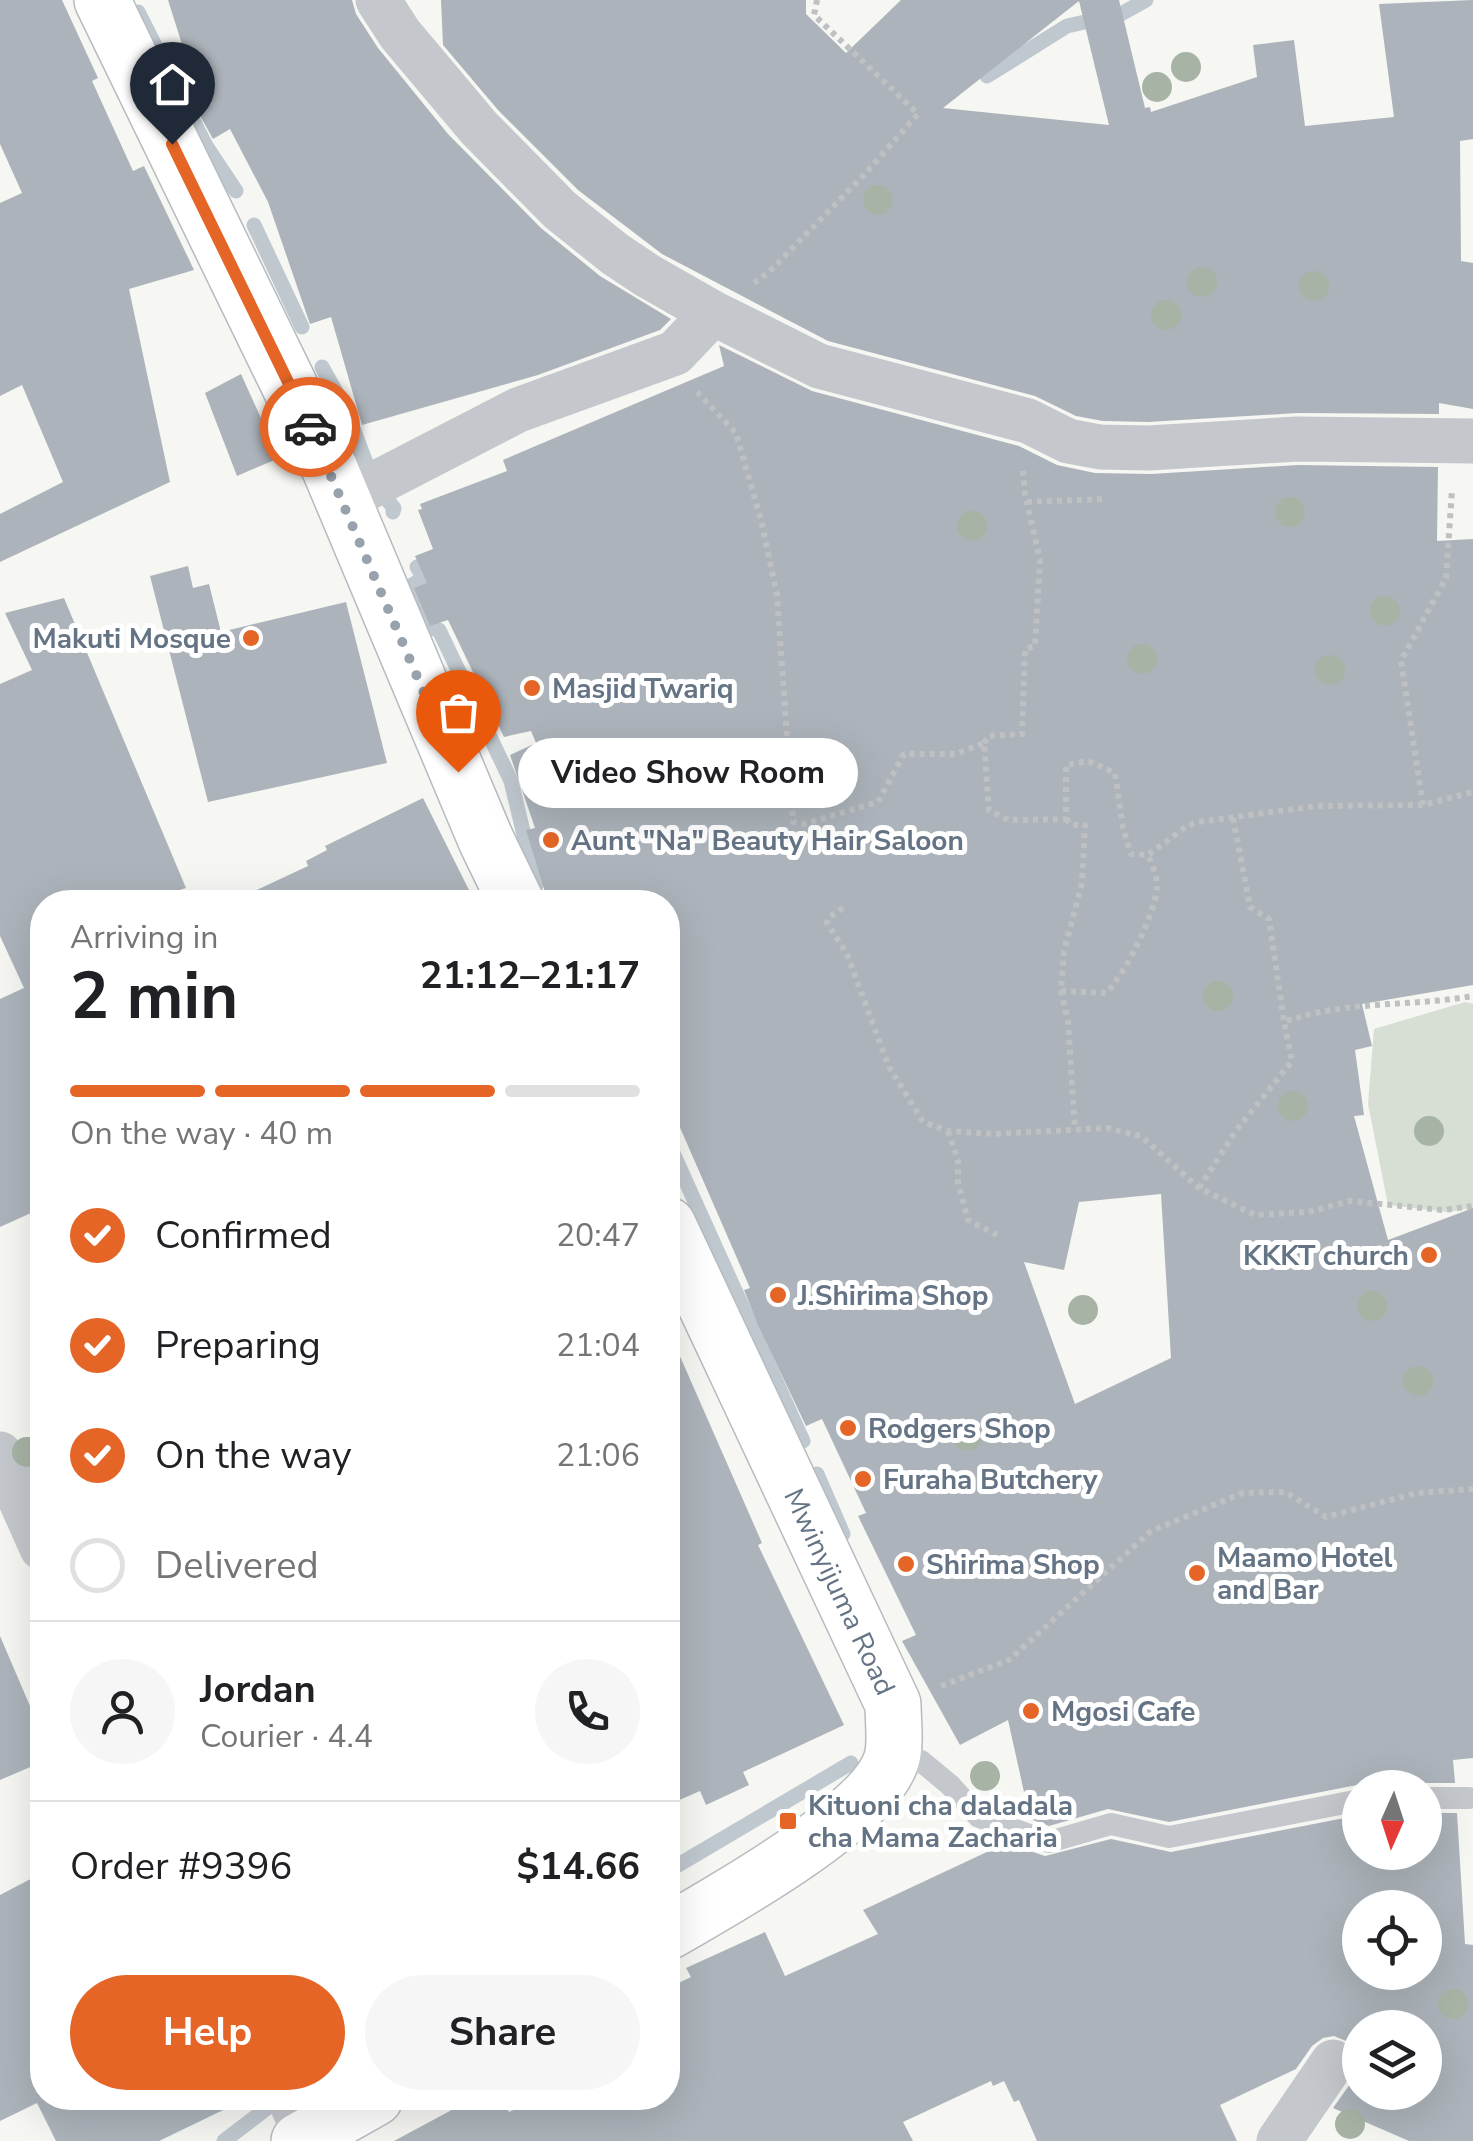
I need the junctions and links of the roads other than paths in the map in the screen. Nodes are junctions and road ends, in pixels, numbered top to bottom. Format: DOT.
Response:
graph roads {
  1 [pos="102,0"];
  2 [pos="378,0"];
  3 [pos="713,313"];
  4 [pos="1464,457"];
  5 [pos="330,467"];
  6 [pos="511,890"];
  7 [pos="680,1251"];
  8 [pos="0,1454"];
  9 [pos="30,1521"];
  10 [pos="892,1759"];
  11 [pos="1442,1798"];
  12 [pos="1470,1798"];
  13 [pos="1342,1803"];
  14 [pos="680,1925"];
  15 [pos="1333,2062"];
  16 [pos="340,2110"];
  17 [pos="298,2125"];
  18 [pos="1280,2141"];
  1 -- 5 [label="street"];
  2 -- 3 [label="street"];
  3 -- 4 [label="street"];
  3 -- 5 [label="street"];
  5 -- 6 [label="street"];
  7 -- 10 [label="street, Mwinyijuma Road"];
  8 -- 9 [label="street"];
  10 -- 13 [label="lane"];
  10 -- 14 [label="street"];
  11 -- 12 [label="lane"];
  15 -- 18 [label="street"];
  16 -- 17 [label="street"];
}
